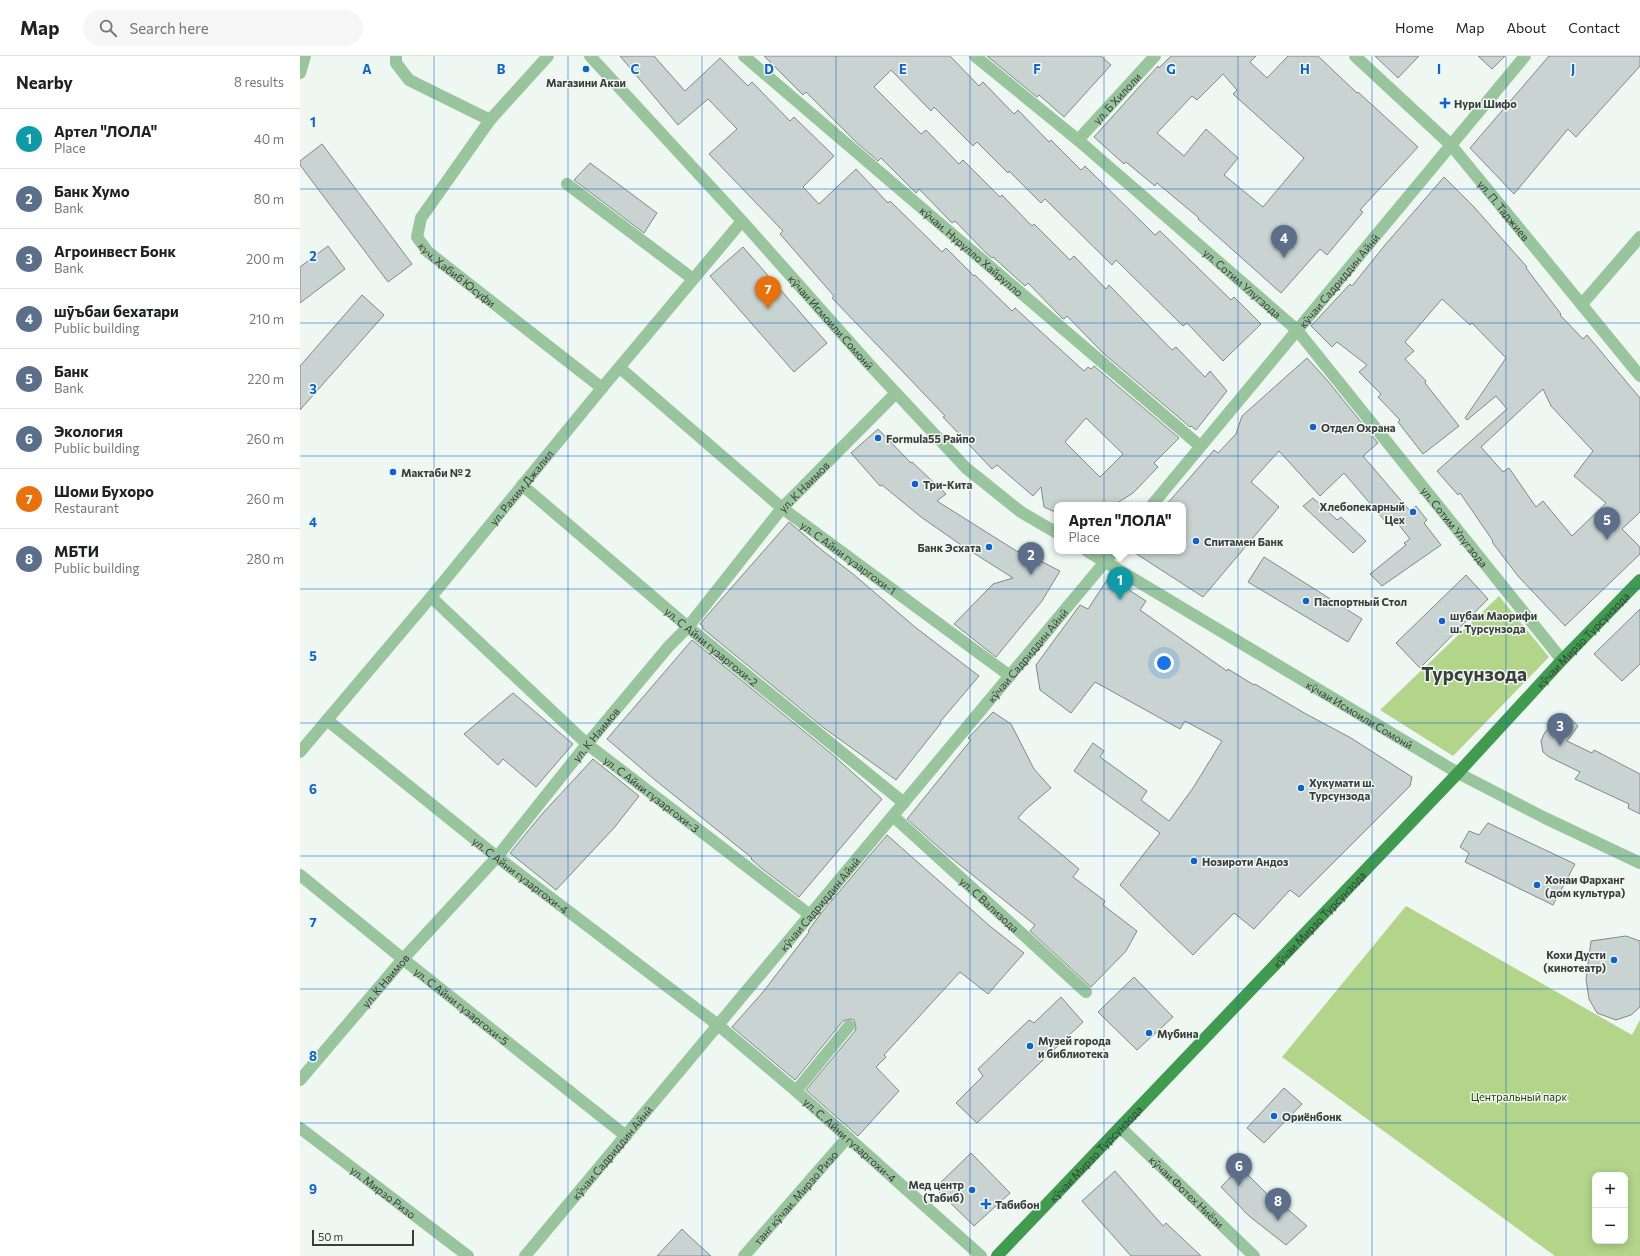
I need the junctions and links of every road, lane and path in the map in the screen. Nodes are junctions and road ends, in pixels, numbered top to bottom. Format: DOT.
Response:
graph roads {
  1 [pos="305,56"];
  2 [pos="396,56"];
  3 [pos="548,56"];
  4 [pos="590,56"];
  5 [pos="744,56"];
  6 [pos="975,56"];
  7 [pos="1155,56"];
  8 [pos="1355,56"];
  9 [pos="1525,56"];
  10 [pos="300,73"];
  11 [pos="490,120"];
  12 [pos="1078,140"];
  13 [pos="1451,144"];
  14 [pos="567,184"];
  15 [pos="742,221"];
  16 [pos="1640,237"];
  17 [pos="694,279"];
  18 [pos="1582,304"];
  19 [pos="1297,330"];
  20 [pos="620,368"];
  21 [pos="1640,376"];
  22 [pos="602,388"];
  23 [pos="896,393"];
  24 [pos="1200,446"];
  25 [pos="522,485"];
  26 [pos="1154,502"];
  27 [pos="782,508"];
  28 [pos="1054,531"];
  29 [pos="1092,554"];
  30 [pos="1112,554"];
  31 [pos="1105,562"];
  32 [pos="1640,580"];
  33 [pos="431,597"];
  34 [pos="688,627"];
  35 [pos="1562,660"];
  36 [pos="1010,676"];
  37 [pos="327,720"];
  38 [pos="587,744"];
  39 [pos="300,752"];
  40 [pos="1458,773"];
  41 [pos="904,803"];
  42 [pos="893,816"];
  43 [pos="497,857"];
  44 [pos="1640,863"];
  45 [pos="300,875"];
  46 [pos="810,915"];
  47 [pos="403,959"];
  48 [pos="1086,992"];
  49 [pos="718,1025"];
  50 [pos="849,1026"];
  51 [pos="300,1080"];
  52 [pos="796,1091"];
  53 [pos="300,1128"];
  54 [pos="1120,1128"];
  55 [pos="626,1136"];
  56 [pos="847,1138"];
  57 [pos="468,1256"];
  58 [pos="525,1256"];
  59 [pos="744,1256"];
  60 [pos="981,1256"];
  61 [pos="997,1256"];
  62 [pos="1254,1256"];
  1 -- 10 [label="street"];
  2 -- 11 [label="street"];
  3 -- 11 [label="street, куч. Ҳабиб Юсуфи"];
  4 -- 15 [label="street, кӯчаи Исмоили Сомонӣ"];
  5 -- 24 [label="street, кӯчаи. Нурулло Хайрулло"];
  6 -- 12 [label="street, ул. Сотим Улугзода"];
  7 -- 12 [label="street, ул. Б Хилоли"];
  8 -- 13 [label="street, ул. П. Таджиев"];
  9 -- 13 [label="street, кӯчаи Садриддин Айнӣ"];
  11 -- 22 [label="street, куч. Ҳабиб Юсуфи"];
  12 -- 19 [label="street, ул. Сотим Улугзода"];
  13 -- 18 [label="street, ул. П. Таджиев"];
  13 -- 19 [label="street, кӯчаи Садриддин Айнӣ"];
  14 -- 17 [label="street"];
  15 -- 17 [label="street, ул. Рахим Джалил"];
  15 -- 23 [label="street, кӯчаи Исмоили Сомонӣ"];
  16 -- 18 [label="street"];
  17 -- 20 [label="street, ул. Рахим Джалил"];
  18 -- 21 [label="street, ул. П. Таджиев"];
  19 -- 24 [label="street, кӯчаи Садриддин Айнӣ"];
  19 -- 35 [label="street, ул. Сотим Улугзода"];
  20 -- 22 [label="street, ул. Рахим Джалил"];
  20 -- 27 [label="street, ул. С Айни гузаргохи-1"];
  22 -- 25 [label="street, ул. Рахим Джалил"];
  23 -- 27 [label="street, ул. К Наимов"];
  23 -- 28 [label="street, кӯчаи Исмоили Сомонӣ"];
  24 -- 26 [label="street, кӯчаи Садриддин Айнӣ"];
  25 -- 33 [label="street, ул. Рахим Джалил"];
  25 -- 34 [label="street, ул. С Айни гузаргохи-2"];
  27 -- 34 [label="street, ул. К Наимов"];
  27 -- 36 [label="street, ул. С Айни гузаргохи-1"];
  29 -- 31 [label="street, кӯчаи Исмоили Сомонӣ"];
  30 -- 31 [label="street, кӯчаи Садриддин Айнӣ"];
  31 -- 36 [label="street, кӯчаи Садриддин Айнӣ"];
  31 -- 40 [label="street, кӯчаи Исмоили Сомонӣ"];
  32 -- 35 [label="main road, кӯчаи Мирзо Турсунзода"];
  33 -- 37 [label="street, ул. Рахим Джалил"];
  33 -- 38 [label="street, ул. С Айни гузаргохи-3"];
  34 -- 38 [label="street, ул. К Наимов"];
  34 -- 41 [label="street, ул. С Айни гузаргохи-2"];
  35 -- 40 [label="main road, кӯчаи Мирзо Турсунзода"];
  36 -- 41 [label="street, кӯчаи Садриддин Айнӣ"];
  37 -- 39 [label="street, ул. Рахим Джалил"];
  37 -- 43 [label="street, ул. С Айни гузаргохи-4"];
  38 -- 43 [label="street, ул. К Наимов"];
  38 -- 46 [label="street, ул. С Айни гузаргохи-3"];
  40 -- 44 [label="street, кӯчаи Исмоили Сомонӣ"];
  40 -- 54 [label="main road, кӯчаи Мирзо Турсунзода"];
  41 -- 42 [label="street, кӯчаи Садриддин Айнӣ"];
  42 -- 46 [label="street, кӯчаи Садриддин Айнӣ"];
  42 -- 48 [label="street, ул. С Вализода"];
  43 -- 47 [label="street, ул. К Наимов"];
  43 -- 49 [label="street, ул. С Айни гузаргохи-4"];
  45 -- 47 [label="street, ул. С Айни гузаргохи-5"];
  46 -- 49 [label="street, кӯчаи Садриддин Айнӣ"];
  47 -- 51 [label="street, ул. К Наимов"];
  47 -- 55 [label="street, ул. С Айни гузаргохи-5"];
  49 -- 52 [label="street, ул. С. Айни гузаргохи-4"];
  49 -- 55 [label="street, кӯчаи Садриддин Айнӣ"];
  50 -- 52 [label="street"];
  52 -- 56 [label="street, ул. С. Айни гузаргохи-4"];
  53 -- 57 [label="street, ул. Мирзо Ризо"];
  54 -- 61 [label="main road, кӯчаи Мирзо Турсунзода"];
  54 -- 62 [label="street, кӯчаи Фотех Ниёзи"];
  55 -- 58 [label="street, кӯчаи Садриддин Айнӣ"];
  56 -- 59 [label="street, танг кӯчаи. Мирзо Ризо"];
  56 -- 60 [label="street, ул. С. Айни гузаргохи-4"];
}
